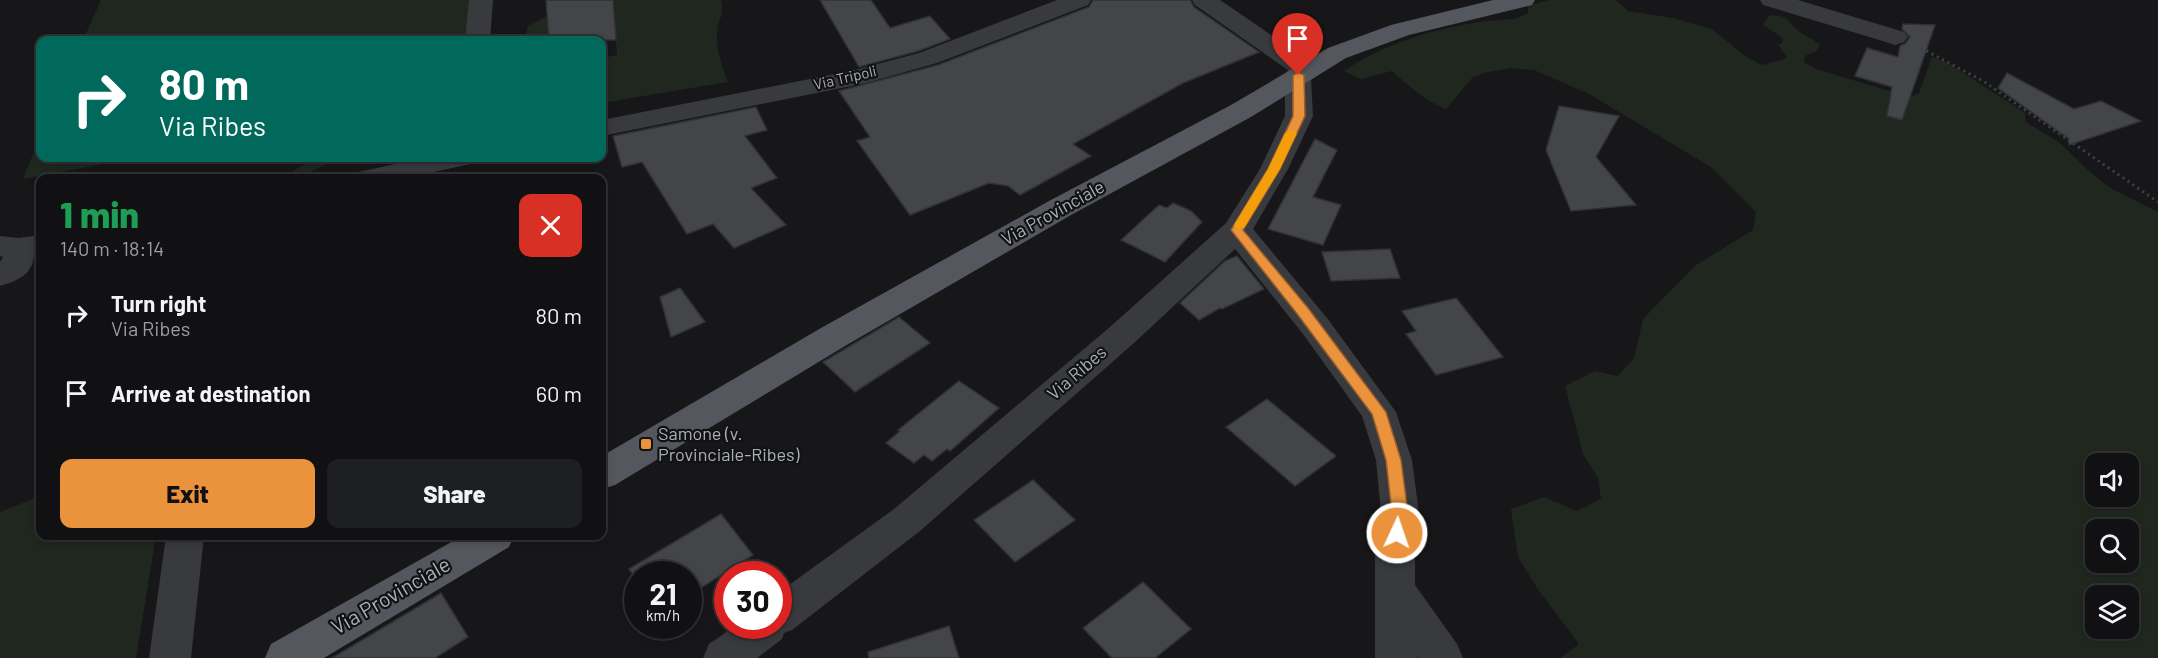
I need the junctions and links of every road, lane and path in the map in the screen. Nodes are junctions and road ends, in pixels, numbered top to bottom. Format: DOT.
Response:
graph roads {
  1 [pos="481,0"];
  2 [pos="1079,0"];
  3 [pos="1203,0"];
  4 [pos="1523,0"];
  5 [pos="1772,0"];
  6 [pos="478,36"];
  7 [pos="1895,36"];
  8 [pos="1302,73"];
  9 [pos="606,127"];
  10 [pos="442,162"];
  11 [pos="387,174"];
  12 [pos="2158,202"];
  13 [pos="1237,230"];
  14 [pos="20,246"];
  15 [pos="0,275"];
  16 [pos="606,472"];
  17 [pos="185,540"];
  18 [pos="488,540"];
  19 [pos="1397,592"];
  20 [pos="792,606"];
  21 [pos="750,639"];
  22 [pos="170,658"];
  23 [pos="286,658"];
  24 [pos="724,658"];
  25 [pos="1396,658"];
  26 [pos="1442,658"];
  1 -- 6 [label="street"];
  2 -- 9 [label="street, Via Tripoli"];
  3 -- 8 [label="street"];
  4 -- 8 [label="main road, Via Provinciale"];
  5 -- 7 [label="street"];
  7 -- 12 [label="path"];
  8 -- 13 [label="street, Via Ribes"];
  8 -- 16 [label="main road, Via Provinciale"];
  10 -- 11 [label="street"];
  13 -- 19 [label="street"];
  13 -- 20 [label="street, Via Ribes"];
  14 -- 15 [label="street"];
  17 -- 22 [label="street"];
  18 -- 23 [label="main road, Via Provinciale"];
  19 -- 25 [label="street"];
  19 -- 26 [label="street"];
  21 -- 24 [label="street"];
}
